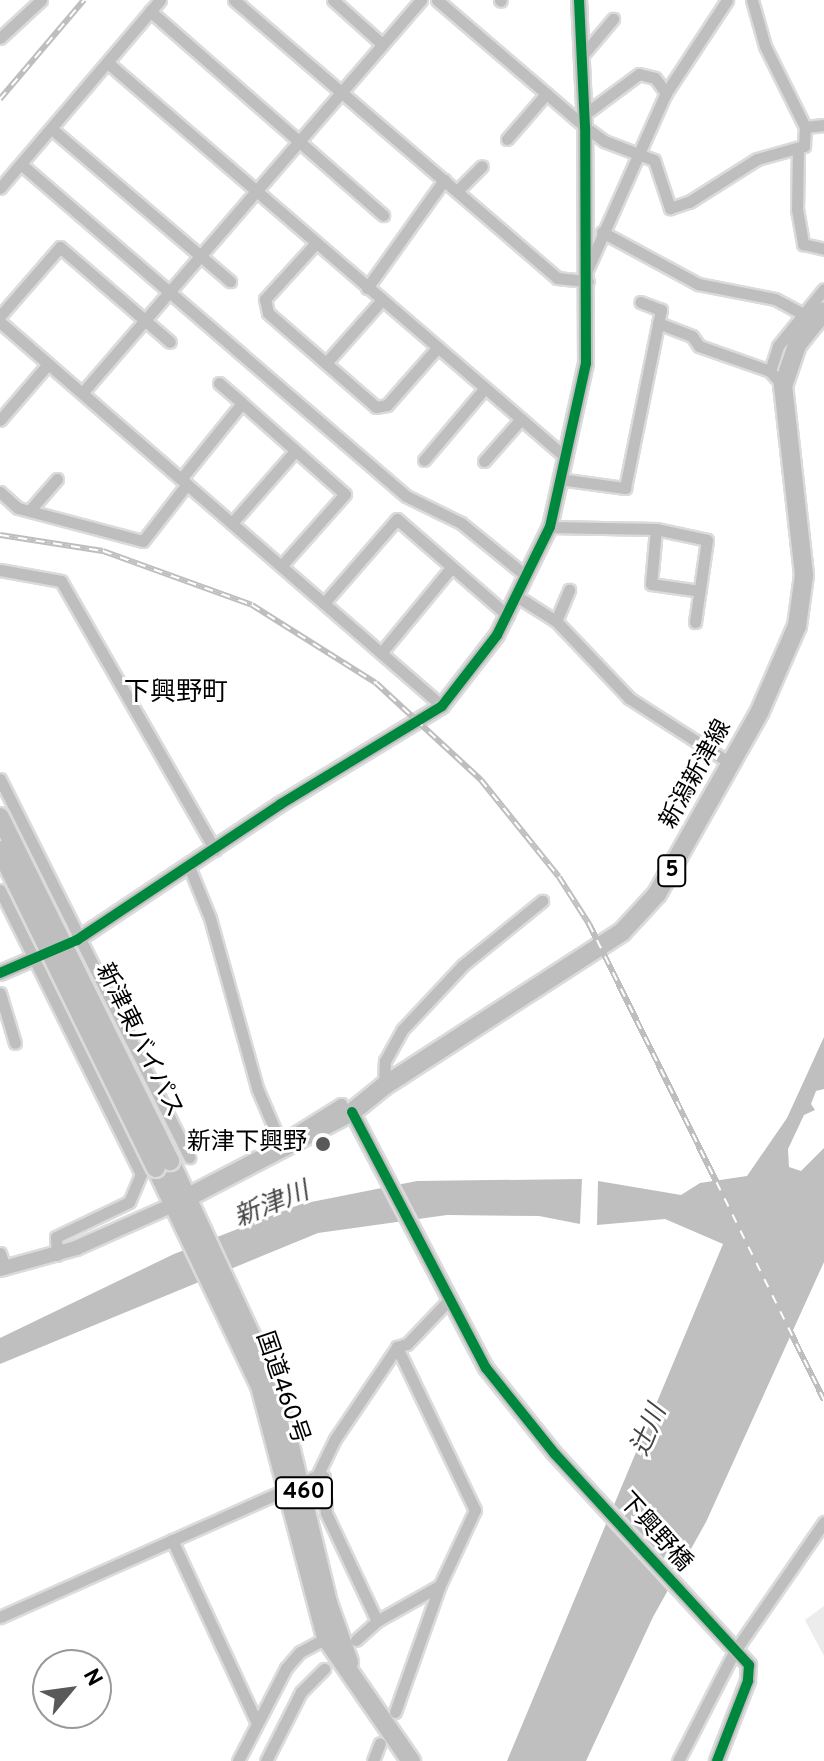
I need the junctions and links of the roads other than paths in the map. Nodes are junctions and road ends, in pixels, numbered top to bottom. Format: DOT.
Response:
graph roads {
  1 [pos="160,0"];
  2 [pos="234,0"];
  3 [pos="333,0"];
  4 [pos="421,0"];
  5 [pos="437,0"];
  6 [pos="579,0"];
  7 [pos="727,0"];
  8 [pos="752,0"];
  9 [pos="43,1"];
  10 [pos="150,11"];
  11 [pos="613,19"];
  12 [pos="0,38"];
  13 [pos="382,44"];
  14 [pos="581,57"];
  15 [pos="108,63"];
  16 [pos="340,91"];
  17 [pos="666,93"];
  18 [pos="546,94"];
  19 [pos="585,121"];
  20 [pos="824,125"];
  21 [pos="805,127"];
  22 [pos="53,130"];
  23 [pos="507,139"];
  24 [pos="299,141"];
  25 [pos="798,148"];
  26 [pos="639,153"];
  27 [pos="22,165"];
  28 [pos="482,166"];
  29 [pos="444,180"];
  30 [pos="0,188"];
  31 [pos="255,189"];
  32 [pos="457,191"];
  33 [pos="383,215"];
  34 [pos="602,232"];
  35 [pos="316,243"];
  36 [pos="824,249"];
  37 [pos="199,259"];
  38 [pos="588,275"];
  39 [pos="230,281"];
  40 [pos="367,288"];
  41 [pos="824,289"];
  42 [pos="171,293"];
  43 [pos="382,300"];
  44 [pos="640,302"];
  45 [pos="824,311"];
  46 [pos="801,313"];
  47 [pos="0,319"];
  48 [pos="146,320"];
  49 [pos="658,323"];
  50 [pos="170,342"];
  51 [pos="438,347"];
  52 [pos="326,363"];
  53 [pos="48,364"];
  54 [pos="770,371"];
  55 [pos="219,383"];
  56 [pos="783,386"];
  57 [pos="485,388"];
  58 [pos="83,392"];
  59 [pos="242,403"];
  60 [pos="521,419"];
  61 [pos="0,420"];
  62 [pos="295,451"];
  63 [pos="563,455"];
  64 [pos="424,460"];
  65 [pos="484,461"];
  66 [pos="57,479"];
  67 [pos="559,479"];
  68 [pos="184,482"];
  69 [pos="0,492"];
  70 [pos="0,509"];
  71 [pos="24,509"];
  72 [pos="232,523"];
  73 [pos="550,527"];
  74 [pos="656,529"];
  75 [pos="281,566"];
  76 [pos="451,568"];
  77 [pos="0,570"];
  78 [pos="525,575"];
  79 [pos="569,590"];
  80 [pos="700,591"];
  81 [pos="518,597"];
  82 [pos="324,603"];
  83 [pos="508,616"];
  84 [pos="556,621"];
  85 [pos="695,622"];
  86 [pos="381,653"];
  87 [pos="442,706"];
  88 [pos="730,763"];
  89 [pos="0,779"];
  90 [pos="0,817"];
  91 [pos="0,850"];
  92 [pos="215,850"];
  93 [pos="190,869"];
  94 [pos="0,890"];
  95 [pos="542,901"];
  96 [pos="77,940"];
  97 [pos="35,959"];
  98 [pos="0,973"];
  99 [pos="0,993"];
  100 [pos="15,1043"];
  101 [pos="384,1086"];
  102 [pos="349,1114"];
  103 [pos="189,1157"];
  104 [pos="163,1164"];
  105 [pos="181,1200"];
  106 [pos="0,1253"];
  107 [pos="57,1255"];
  108 [pos="2,1269"];
  109 [pos="447,1302"];
  110 [pos="397,1347"];
  111 [pos="303,1482"];
  112 [pos="824,1522"];
  113 [pos="172,1540"];
  114 [pos="440,1585"];
  115 [pos="0,1617"];
  116 [pos="377,1621"];
  117 [pos="326,1638"];
  118 [pos="356,1640"];
  119 [pos="734,1652"];
  120 [pos="324,1669"];
  121 [pos="364,1697"];
  122 [pos="395,1712"];
  123 [pos="256,1721"];
  124 [pos="380,1743"];
  125 [pos="238,1761"];
  126 [pos="266,1761"];
  127 [pos="373,1761"];
  128 [pos="411,1761"];
  129 [pos="678,1761"];
  130 [pos="717,1761"];
  1 -- 10 [label="street"];
  2 -- 16 [label="street"];
  3 -- 13 [label="street"];
  4 -- 13 [label="street"];
  5 -- 18 [label="street"];
  6 -- 14 [label="street"];
  7 -- 17 [label="street"];
  8 -- 21 [label="street"];
  9 -- 12 [label="street"];
  10 -- 15 [label="street"];
  10 -- 24 [label="street"];
  11 -- 14 [label="street"];
  13 -- 16 [label="street"];
  14 -- 19 [label="street"];
  15 -- 22 [label="street"];
  15 -- 31 [label="street"];
  16 -- 24 [label="street"];
  16 -- 29 [label="street"];
  17 -- 19 [label="street"];
  17 -- 26 [label="street"];
  18 -- 19 [label="street"];
  18 -- 23 [label="street"];
  19 -- 26 [label="street"];
  19 -- 38 [label="street"];
  20 -- 21 [label="street"];
  21 -- 25 [label="street"];
  22 -- 27 [label="street"];
  22 -- 37 [label="street"];
  24 -- 31 [label="street"];
  24 -- 33 [label="street"];
  25 -- 26 [label="street"];
  25 -- 36 [label="street"];
  26 -- 34 [label="street"];
  27 -- 30 [label="street"];
  27 -- 42 [label="street"];
  28 -- 32 [label="street"];
  29 -- 32 [label="street"];
  29 -- 40 [label="street"];
  31 -- 35 [label="street"];
  31 -- 37 [label="street"];
  32 -- 38 [label="street"];
  34 -- 38 [label="street"];
  34 -- 46 [label="street"];
  35 -- 40 [label="street"];
  35 -- 52 [label="street"];
  37 -- 39 [label="street"];
  37 -- 42 [label="street"];
  38 -- 63 [label="street"];
  40 -- 43 [label="street"];
  41 -- 46 [label="street"];
  42 -- 48 [label="street"];
  42 -- 78 [label="street"];
  43 -- 51 [label="street"];
  43 -- 52 [label="street"];
  44 -- 49 [label="street"];
  45 -- 56 [label="main road, 新潟新津線 / 5"];
  46 -- 54 [label="street"];
  47 -- 48 [label="street"];
  47 -- 53 [label="street"];
  48 -- 50 [label="street"];
  48 -- 58 [label="street"];
  49 -- 54 [label="street"];
  49 -- 67 [label="street"];
  51 -- 52 [label="street"];
  51 -- 57 [label="street"];
  53 -- 58 [label="street"];
  53 -- 61 [label="street"];
  54 -- 56 [label="street"];
  55 -- 59 [label="street"];
  56 -- 88 [label="main road, 新潟新津線 / 5"];
  57 -- 60 [label="street"];
  57 -- 64 [label="street"];
  58 -- 68 [label="street"];
  59 -- 62 [label="street"];
  59 -- 68 [label="street"];
  60 -- 63 [label="street"];
  60 -- 65 [label="street"];
  62 -- 72 [label="street"];
  62 -- 75 [label="street"];
  63 -- 67 [label="street"];
  66 -- 71 [label="street"];
  67 -- 73 [label="street"];
  68 -- 71 [label="street"];
  68 -- 72 [label="street"];
  69 -- 71 [label="street"];
  70 -- 71 [label="street"];
  72 -- 75 [label="street"];
  73 -- 74 [label="street"];
  73 -- 78 [label="street"];
  74 -- 80 [label="street"];
  74 -- 80 [label="street"];
  75 -- 82 [label="street"];
  76 -- 82 [label="street"];
  76 -- 83 [label="street"];
  76 -- 86 [label="street"];
  77 -- 92 [label="street"];
  78 -- 81 [label="street"];
  79 -- 84 [label="street"];
  80 -- 85 [label="street"];
  81 -- 83 [label="street"];
  81 -- 84 [label="street"];
  82 -- 86 [label="street"];
  83 -- 87 [label="street"];
  84 -- 88 [label="street"];
  86 -- 87 [label="street"];
  87 -- 92 [label="street"];
  88 -- 101 [label="main road, 新潟新津線 / 5"];
  89 -- 96 [label="street"];
  90 -- 104 [label="main road, 新津東バイパス / 460, bridge"];
  91 -- 104 [label="main road, 新津東バイパス / 460, bridge"];
  92 -- 93 [label="street"];
  93 -- 96 [label="street"];
  93 -- 102 [label="street"];
  94 -- 97 [label="street"];
  95 -- 101 [label="street"];
  96 -- 97 [label="street"];
  96 -- 103 [label="street"];
  97 -- 98 [label="street"];
  97 -- 107 [label="street"];
  99 -- 100 [label="street"];
  101 -- 102 [label="main road, 新潟新津線 / 5"];
  102 -- 105 [label="main road, 新潟新津線 / 5"];
  102 -- 109 [label="street, 下興野橋"];
  104 -- 105 [label="main road, 新津東バイパス / 460"];
  105 -- 107 [label="street"];
  105 -- 111 [label="main road, 国道460号 / 460"];
  106 -- 108 [label="street"];
  107 -- 108 [label="street"];
  109 -- 110 [label="street"];
  109 -- 119 [label="street, 下興野橋"];
  110 -- 111 [label="street"];
  110 -- 114 [label="street"];
  111 -- 113 [label="street"];
  111 -- 116 [label="street"];
  111 -- 117 [label="main road, 国道460号 / 460"];
  111 -- 121 [label="main road, 460"];
  112 -- 119 [label="street"];
  113 -- 115 [label="street"];
  113 -- 123 [label="street"];
  114 -- 116 [label="street"];
  114 -- 122 [label="street"];
  116 -- 118 [label="street"];
  117 -- 121 [label="main road, 国道460号 / 460"];
  117 -- 123 [label="street"];
  119 -- 129 [label="street"];
  119 -- 130 [label="street, 下興野橋"];
  120 -- 126 [label="street"];
  121 -- 128 [label="main road, 国道460号 / 460"];
  123 -- 125 [label="street"];
  124 -- 127 [label="street"];
}
